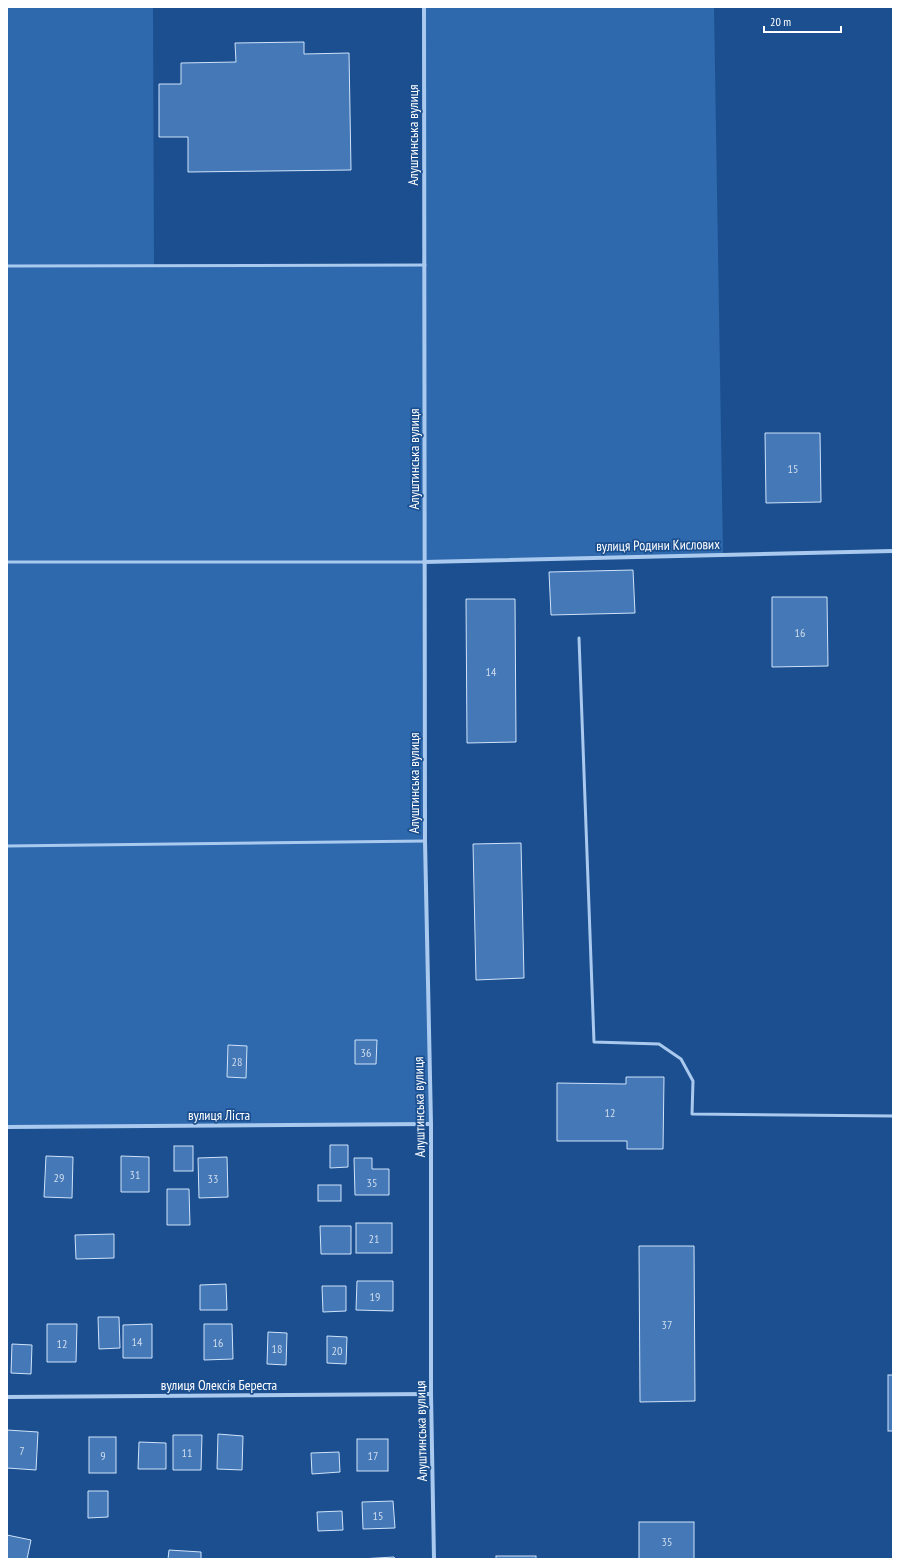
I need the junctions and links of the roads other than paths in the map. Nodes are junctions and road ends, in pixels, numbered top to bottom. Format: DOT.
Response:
graph roads {
  1 [pos="424,7"];
  2 [pos="425,265"];
  3 [pos="7,266"];
  4 [pos="893,551"];
  5 [pos="7,562"];
  6 [pos="424,562"];
  7 [pos="578,638"];
  8 [pos="425,841"];
  9 [pos="7,846"];
  10 [pos="893,1116"];
  11 [pos="431,1124"];
  12 [pos="7,1127"];
  13 [pos="431,1394"];
  14 [pos="7,1397"];
  15 [pos="434,1559"];
  1 -- 2 [label="street, Алуштинська вулиця"];
  2 -- 3 [label="lane"];
  2 -- 6 [label="street, Алуштинська вулиця"];
  4 -- 6 [label="street, вулиця Родини Кислових"];
  5 -- 6 [label="lane"];
  6 -- 8 [label="street, Алуштинська вулиця"];
  7 -- 10 [label="lane"];
  8 -- 9 [label="lane"];
  8 -- 11 [label="street, Алуштинська вулиця"];
  11 -- 12 [label="street, вулиця Ліста"];
  11 -- 13 [label="street, Алуштинська вулиця"];
  13 -- 14 [label="street, вулиця Олексія Береста"];
  13 -- 15 [label="street, Алуштинська вулиця"];
}
